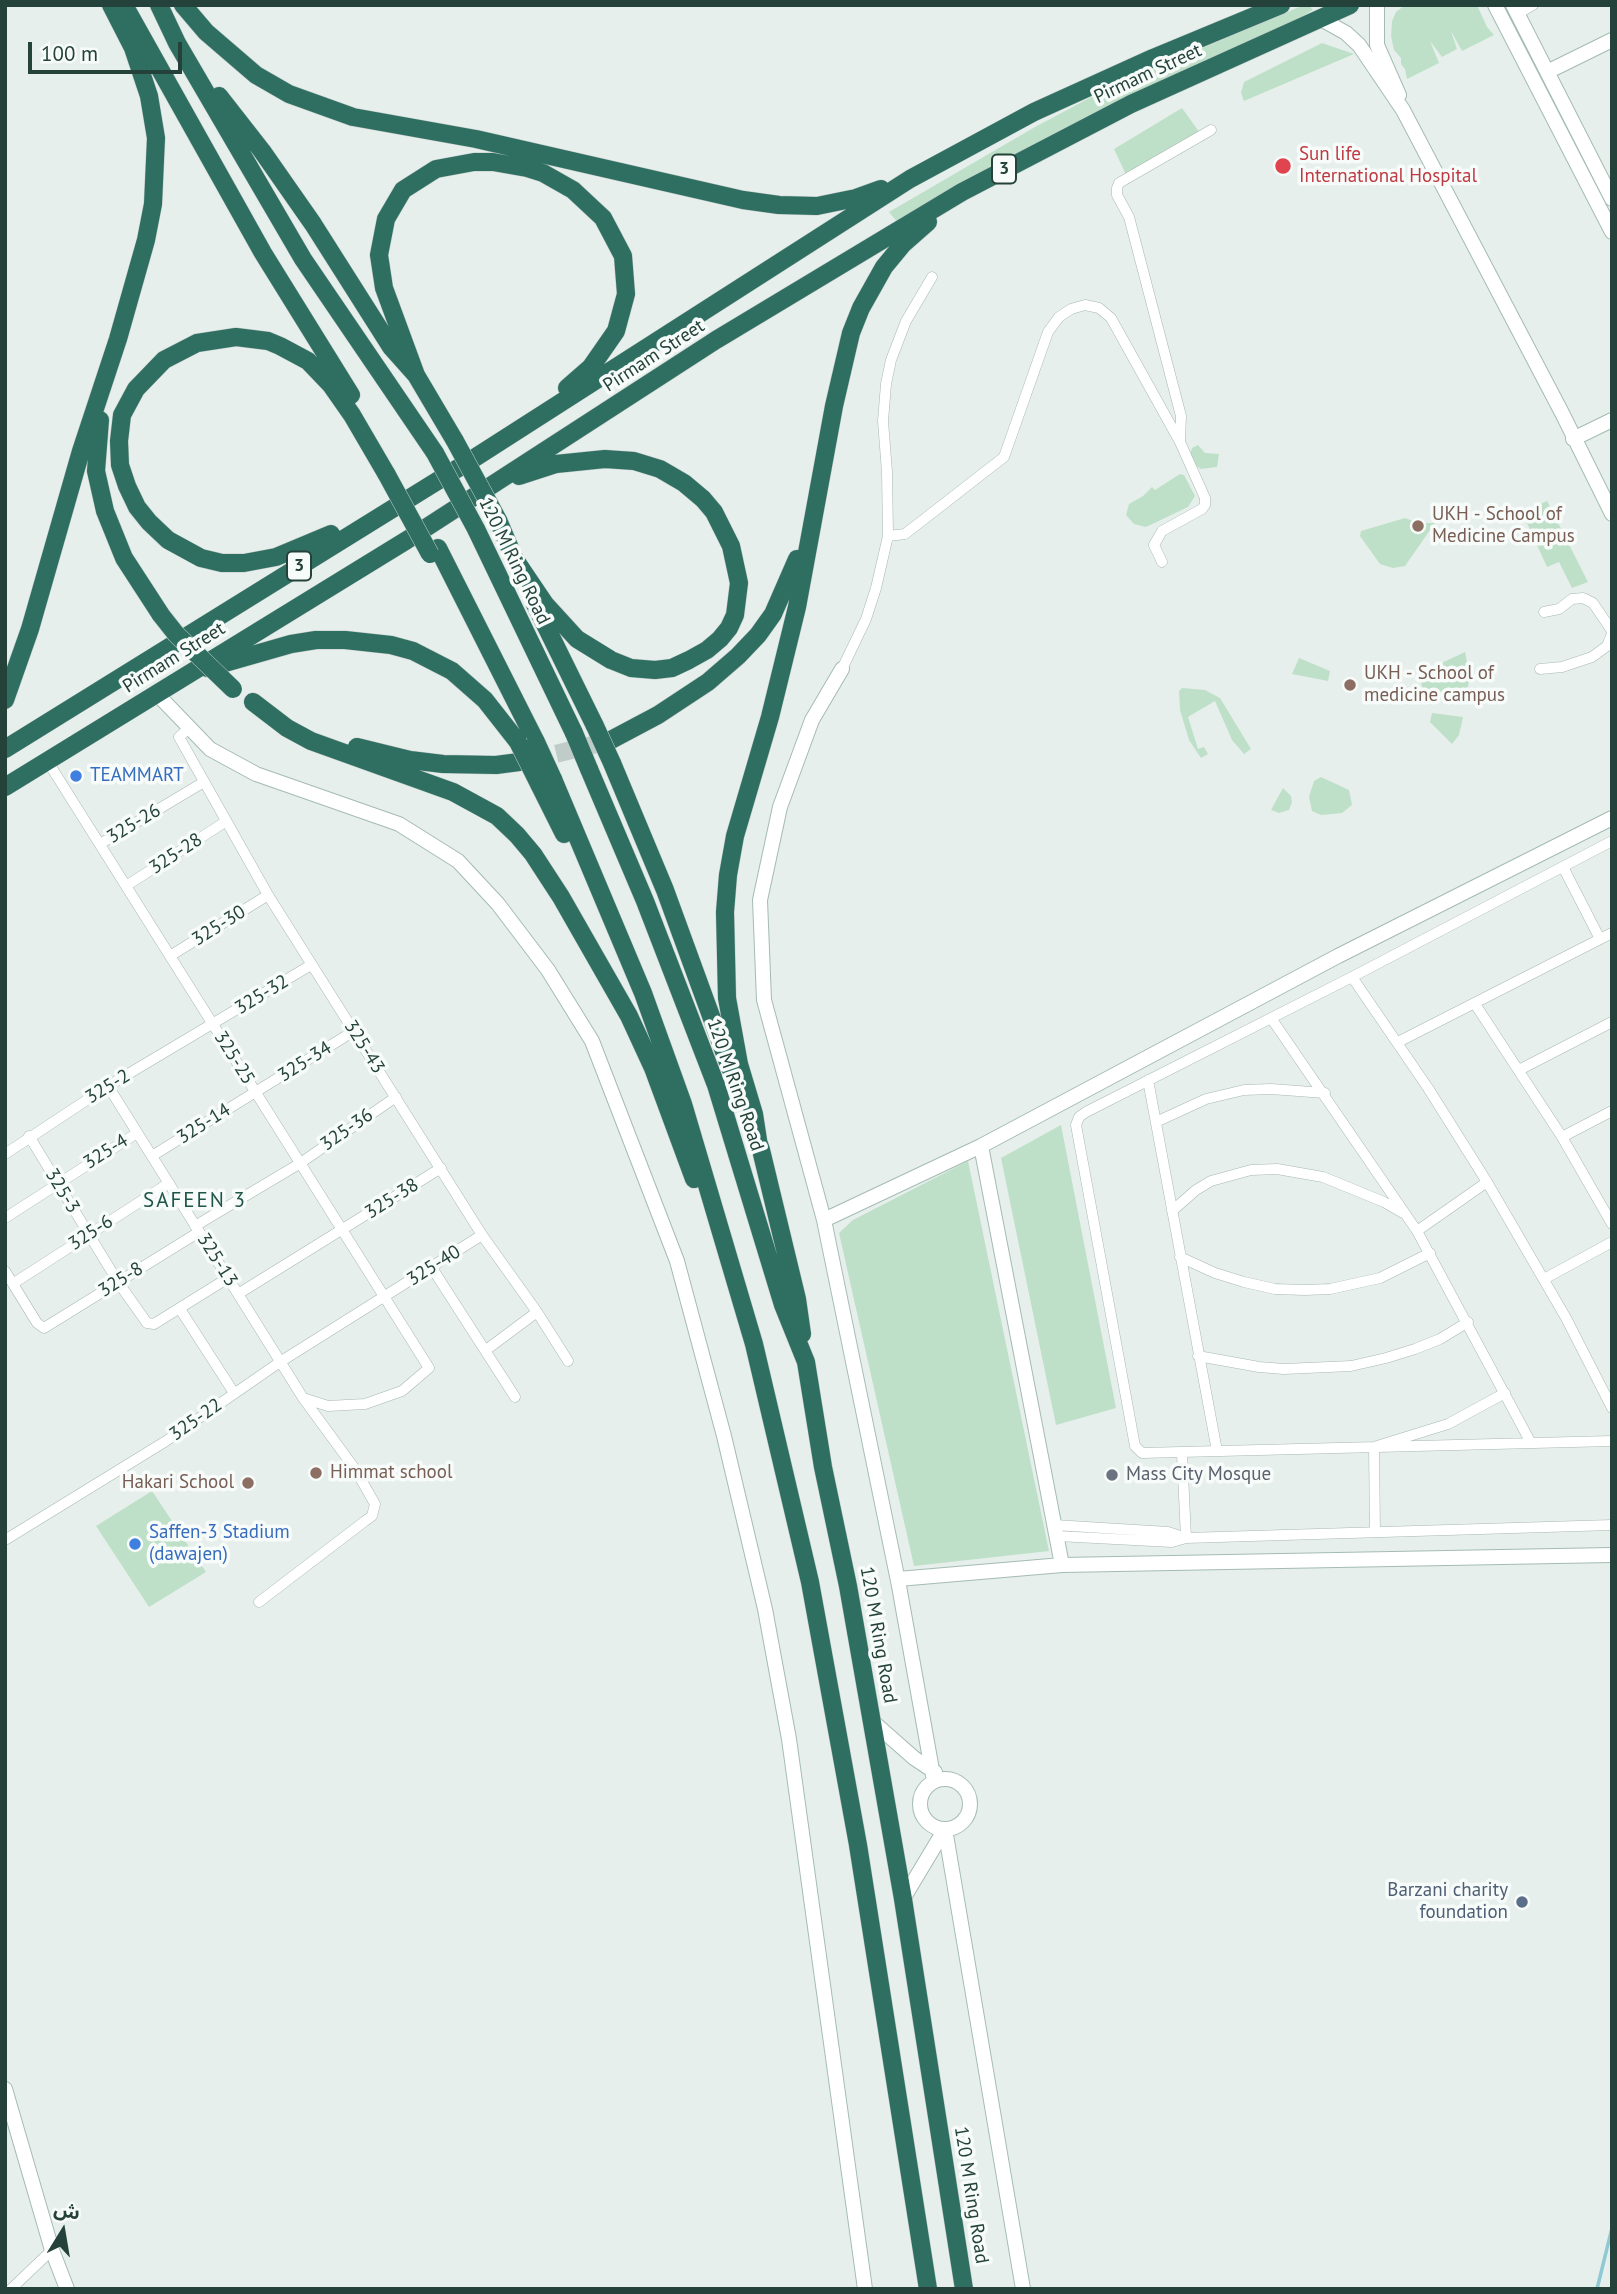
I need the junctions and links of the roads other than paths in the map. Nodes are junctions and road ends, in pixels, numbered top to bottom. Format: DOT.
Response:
graph roads {
  1 [pos="111,5"];
  2 [pos="124,5"];
  3 [pos="159,5"];
  4 [pos="183,5"];
  5 [pos="1281,5"];
  6 [pos="1349,5"];
  7 [pos="1377,5"];
  8 [pos="1494,5"];
  9 [pos="1533,5"];
  10 [pos="1515,9"];
  11 [pos="1321,19"];
  12 [pos="1502,21"];
  13 [pos="1612,40"];
  14 [pos="177,43"];
  15 [pos="1547,72"];
  16 [pos="1403,110"];
  17 [pos="1570,118"];
  18 [pos="1556,124"];
  19 [pos="1210,130"];
  20 [pos="911,179"];
  21 [pos="962,192"];
  22 [pos="1612,199"];
  23 [pos="1612,232"];
  24 [pos="932,277"];
  25 [pos="107,375"];
  26 [pos="416,375"];
  27 [pos="1612,420"];
  28 [pos="1573,439"];
  29 [pos="1180,442"];
  30 [pos="476,457"];
  31 [pos="392,473"];
  32 [pos="496,483"];
  33 [pos="817,496"];
  34 [pos="392,508"];
  35 [pos="1612,514"];
  36 [pos="888,536"];
  37 [pos="516,561"];
  38 [pos="1163,562"];
  39 [pos="1544,611"];
  40 [pos="1612,633"];
  41 [pos="1540,668"];
  42 [pos="842,669"];
  43 [pos="190,672"];
  44 [pos="156,693"];
  45 [pos="5,700"];
  46 [pos="253,702"];
  47 [pos="189,728"];
  48 [pos="609,741"];
  49 [pos="5,749"];
  50 [pos="48,762"];
  51 [pos="519,762"];
  52 [pos="546,781"];
  53 [pos="204,782"];
  54 [pos="5,787"];
  55 [pos="1612,818"];
  56 [pos="226,822"];
  57 [pos="1612,841"];
  58 [pos="100,844"];
  59 [pos="1563,867"];
  60 [pos="126,886"];
  61 [pos="268,895"];
  62 [pos="1612,933"];
  63 [pos="1600,939"];
  64 [pos="170,956"];
  65 [pos="311,965"];
  66 [pos="1352,977"];
  67 [pos="1475,1004"];
  68 [pos="1271,1018"];
  69 [pos="1612,1022"];
  70 [pos="213,1025"];
  71 [pos="354,1031"];
  72 [pos="1398,1042"];
  73 [pos="1519,1070"];
  74 [pos="1148,1080"];
  75 [pos="108,1086"];
  76 [pos="256,1092"];
  77 [pos="1325,1093"];
  78 [pos="396,1097"];
  79 [pos="1612,1111"];
  80 [pos="1156,1122"];
  81 [pos="137,1133"];
  82 [pos="29,1136"];
  83 [pos="1562,1138"];
  84 [pos="758,1140"];
  85 [pos="981,1146"];
  86 [pos="5,1154"];
  87 [pos="152,1156"];
  88 [pos="299,1164"];
  89 [pos="441,1168"];
  90 [pos="1487,1182"];
  91 [pos="58,1183"];
  92 [pos="169,1183"];
  93 [pos="1607,1205"];
  94 [pos="1172,1211"];
  95 [pos="1407,1215"];
  96 [pos="5,1218"];
  97 [pos="824,1220"];
  98 [pos="1612,1224"];
  99 [pos="197,1229"];
  100 [pos="342,1230"];
  101 [pos="1418,1231"];
  102 [pos="89,1234"];
  103 [pos="482,1235"];
  104 [pos="1612,1242"];
  105 [pos="1430,1253"];
  106 [pos="1180,1256"];
  107 [pos="432,1268"];
  108 [pos="5,1271"];
  109 [pos="228,1278"];
  110 [pos="1544,1279"];
  111 [pos="118,1282"];
  112 [pos="14,1283"];
  113 [pos="238,1294"];
  114 [pos="385,1297"];
  115 [pos="180,1309"];
  116 [pos="537,1312"];
  117 [pos="1468,1322"];
  118 [pos="754,1344"];
  119 [pos="486,1350"];
  120 [pos="1198,1356"];
  121 [pos="280,1362"];
  122 [pos="568,1362"];
  123 [pos="806,1362"];
  124 [pos="234,1393"];
  125 [pos="1505,1393"];
  126 [pos="515,1397"];
  127 [pos="303,1398"];
  128 [pos="1612,1408"];
  129 [pos="1612,1441"];
  130 [pos="1531,1443"];
  131 [pos="1374,1447"];
  132 [pos="1217,1451"];
  133 [pos="1182,1453"];
  134 [pos="1612,1525"];
  135 [pos="1056,1530"];
  136 [pos="1375,1532"];
  137 [pos="1186,1538"];
  138 [pos="5,1540"];
  139 [pos="1612,1555"];
  140 [pos="1062,1564"];
  141 [pos="898,1579"];
  142 [pos="259,1602"];
  143 [pos="872,1721"];
  144 [pos="937,1777"];
  145 [pos="945,1829"];
  146 [pos="903,1899"];
  147 [pos="5,2089"];
  148 [pos="52,2250"];
  149 [pos="10,2289"];
  150 [pos="67,2289"];
  151 [pos="865,2289"];
  152 [pos="928,2289"];
  153 [pos="964,2289"];
  154 [pos="1023,2289"];
  1 -- 25 [label="highway"];
  2 -- 31 [label="highway"];
  3 -- 14 [label="highway, 120 M Ring Road"];
  4 -- 20 [label="highway"];
  5 -- 20 [label="highway, Pirmam Street / 3"];
  6 -- 11 [label="highway, Pirmam Street / 3"];
  7 -- 16 [label="street"];
  8 -- 12 [label="street"];
  9 -- 10 [label="street"];
  10 -- 12 [label="street"];
  10 -- 15 [label="street"];
  11 -- 16 [label="street"];
  11 -- 21 [label="highway, Pirmam Street / 3"];
  12 -- 18 [label="street"];
  13 -- 15 [label="street"];
  14 -- 26 [label="highway"];
  14 -- 123 [label="highway, 120 M Ring Road, bridge"];
  15 -- 17 [label="street"];
  16 -- 28 [label="street"];
  17 -- 18 [label="street"];
  17 -- 22 [label="street"];
  18 -- 23 [label="street"];
  19 -- 29 [label="street"];
  20 -- 30 [label="highway, Pirmam Street / 3"];
  21 -- 32 [label="highway, Pirmam Street / 3"];
  21 -- 33 [label="highway"];
  24 -- 36 [label="street"];
  25 -- 45 [label="highway"];
  25 -- 46 [label="highway, bridge"];
  26 -- 30 [label="highway"];
  26 -- 37 [label="highway, bridge"];
  27 -- 28 [label="street"];
  28 -- 35 [label="street"];
  29 -- 36 [label="street"];
  29 -- 38 [label="street"];
  30 -- 34 [label="highway, Pirmam Street / 3"];
  31 -- 34 [label="highway"];
  31 -- 52 [label="highway, bridge"];
  32 -- 37 [label="highway"];
  32 -- 43 [label="highway, Pirmam Street / 3"];
  33 -- 48 [label="highway"];
  33 -- 84 [label="highway"];
  34 -- 49 [label="highway, Pirmam Street / 3"];
  36 -- 42 [label="street"];
  37 -- 84 [label="highway, bridge"];
  39 -- 40 [label="street"];
  40 -- 41 [label="street"];
  42 -- 97 [label="street"];
  43 -- 44 [label="highway, Pirmam Street / 3"];
  43 -- 52 [label="highway, bridge"];
  44 -- 47 [label="street"];
  44 -- 50 [label="highway, Pirmam Street / 3"];
  46 -- 51 [label="highway"];
  46 -- 118 [label="highway"];
  47 -- 53 [label="street, 325-43"];
  47 -- 151 [label="street"];
  50 -- 54 [label="highway, Pirmam Street / 3"];
  50 -- 58 [label="street, 325-25"];
  52 -- 118 [label="highway"];
  53 -- 56 [label="street, 325-43"];
  53 -- 58 [label="street, 325-26"];
  55 -- 85 [label="street"];
  56 -- 60 [label="street, 325-28"];
  56 -- 61 [label="street, 325-43"];
  57 -- 59 [label="street"];
  58 -- 60 [label="street, 325-25"];
  59 -- 63 [label="street"];
  59 -- 66 [label="street"];
  60 -- 64 [label="street, 325-25"];
  61 -- 64 [label="street, 325-30"];
  61 -- 65 [label="street, 325-43"];
  62 -- 63 [label="street"];
  63 -- 67 [label="street"];
  64 -- 70 [label="street, 325-25"];
  65 -- 70 [label="street, 325-32"];
  65 -- 71 [label="street, 325-43"];
  66 -- 68 [label="street"];
  66 -- 72 [label="street"];
  67 -- 72 [label="street"];
  67 -- 73 [label="street"];
  68 -- 74 [label="street"];
  68 -- 77 [label="street"];
  69 -- 73 [label="street"];
  70 -- 75 [label="street, 325-2"];
  70 -- 76 [label="street, 325-25"];
  71 -- 76 [label="street, 325-34"];
  71 -- 78 [label="street, 325-43"];
  72 -- 90 [label="street"];
  73 -- 83 [label="street"];
  74 -- 80 [label="street"];
  74 -- 133 [label="street"];
  75 -- 81 [label="street, 325-13"];
  75 -- 82 [label="street, 325-2"];
  76 -- 87 [label="street, 325-14"];
  76 -- 88 [label="street, 325-25"];
  77 -- 80 [label="street"];
  77 -- 95 [label="street"];
  78 -- 88 [label="street, 325-36"];
  78 -- 89 [label="street, 325-43"];
  79 -- 83 [label="street"];
  80 -- 94 [label="street"];
  81 -- 87 [label="street, 325-13"];
  81 -- 91 [label="street, 325-4"];
  82 -- 86 [label="street, 325-2"];
  82 -- 91 [label="street, 325-3"];
  83 -- 93 [label="street"];
  84 -- 123 [label="highway"];
  85 -- 97 [label="street"];
  85 -- 135 [label="street"];
  87 -- 92 [label="street, 325-13"];
  88 -- 99 [label="street, 325-36"];
  88 -- 100 [label="street, 325-25"];
  89 -- 100 [label="street, 325-38"];
  89 -- 103 [label="street, 325-43"];
  90 -- 101 [label="street"];
  90 -- 110 [label="street"];
  91 -- 96 [label="street, 325-4"];
  91 -- 102 [label="street, 325-3"];
  92 -- 99 [label="street, 325-13"];
  92 -- 102 [label="street, 325-6"];
  93 -- 98 [label="street"];
  94 -- 95 [label="street"];
  94 -- 106 [label="street"];
  95 -- 101 [label="street"];
  97 -- 141 [label="street"];
  99 -- 109 [label="street, 325-13"];
  99 -- 111 [label="street, 325-8"];
  100 -- 113 [label="street, 325-38"];
  100 -- 114 [label="street, 325-25"];
  101 -- 105 [label="street"];
  102 -- 111 [label="street, 325-3"];
  102 -- 112 [label="street, 325-6"];
  103 -- 107 [label="street, 325-40"];
  103 -- 116 [label="street, 325-43"];
  104 -- 110 [label="street"];
  105 -- 106 [label="street"];
  105 -- 117 [label="street"];
  106 -- 120 [label="street"];
  107 -- 114 [label="street, 325-40"];
  107 -- 119 [label="street"];
  108 -- 112 [label="street"];
  109 -- 113 [label="street, 325-13"];
  109 -- 115 [label="street"];
  110 -- 128 [label="street"];
  111 -- 112 [label="street, 325-8"];
  111 -- 115 [label="street, 325-3"];
  113 -- 121 [label="street, 325-13"];
  114 -- 121 [label="street, 325-22"];
  114 -- 127 [label="street, 325-25"];
  115 -- 124 [label="street"];
  116 -- 119 [label="street"];
  116 -- 122 [label="street, 325-43"];
  117 -- 120 [label="street"];
  117 -- 125 [label="street"];
  118 -- 152 [label="highway"];
  119 -- 126 [label="street"];
  120 -- 132 [label="street"];
  121 -- 124 [label="street, 325-22"];
  121 -- 127 [label="street, 325-13"];
  123 -- 143 [label="highway, 120 M Ring Road"];
  124 -- 138 [label="street, 325-22"];
  125 -- 130 [label="street"];
  125 -- 131 [label="street"];
  127 -- 142 [label="street, 325-13"];
  129 -- 130 [label="street"];
  130 -- 131 [label="street"];
  131 -- 132 [label="street"];
  131 -- 136 [label="street"];
  132 -- 133 [label="street"];
  133 -- 137 [label="street"];
  134 -- 136 [label="street"];
  135 -- 137 [label="street"];
  135 -- 140 [label="street"];
  136 -- 137 [label="street"];
  139 -- 140 [label="street"];
  140 -- 141 [label="street"];
  141 -- 144 [label="street"];
  143 -- 144 [label="street"];
  143 -- 146 [label="highway, 120 M Ring Road"];
  144 -- 145 [label="street"];
  144 -- 145 [label="street"];
  145 -- 146 [label="street"];
  145 -- 154 [label="street"];
  146 -- 153 [label="highway, 120 M Ring Road"];
  147 -- 148 [label="street"];
  148 -- 149 [label="street"];
  148 -- 150 [label="street"];
}
